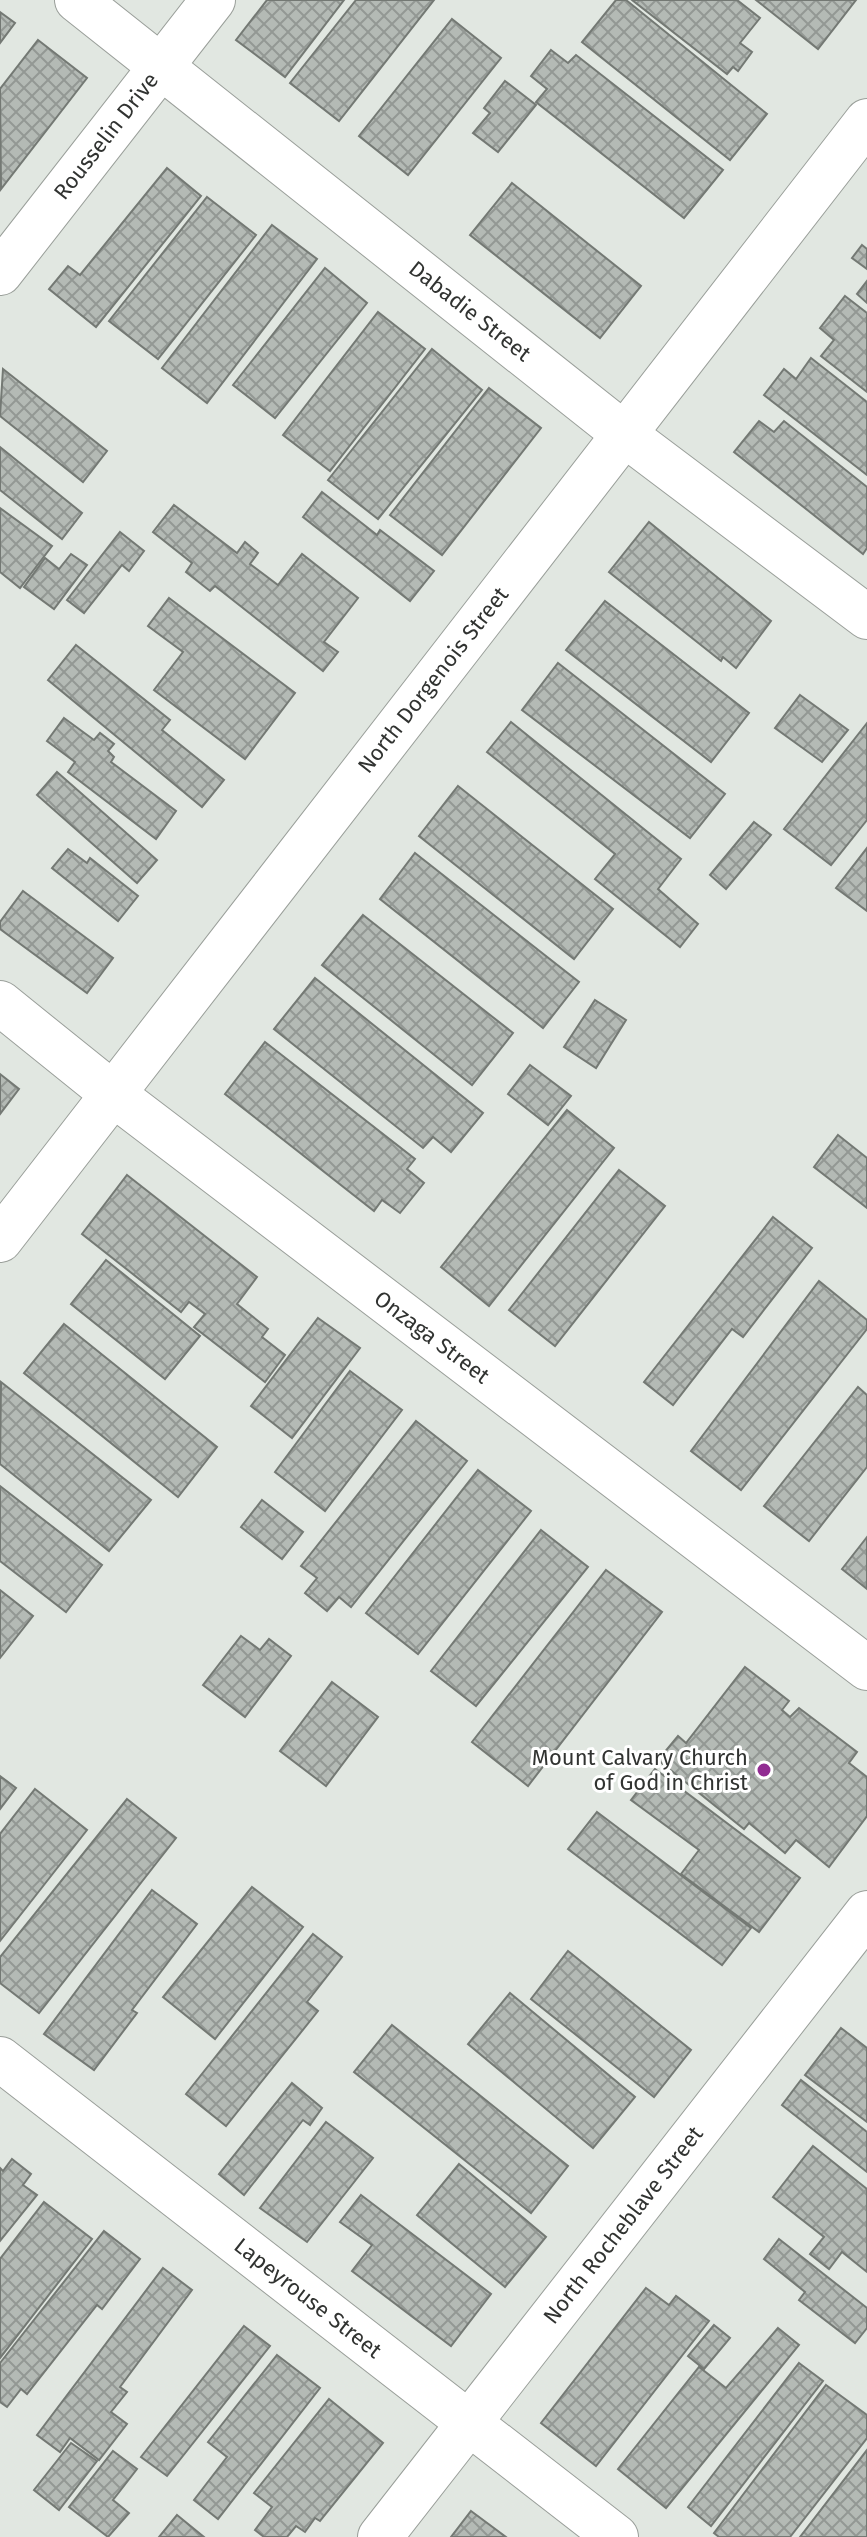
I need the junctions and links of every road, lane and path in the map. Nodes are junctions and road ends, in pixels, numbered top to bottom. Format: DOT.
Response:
graph roads {
  1 [pos="77,0"];
  2 [pos="213,0"];
  3 [pos="161,66"];
  4 [pos="867,121"];
  5 [pos="0,273"];
  6 [pos="624,434"];
  7 [pos="867,617"];
  8 [pos="0,1003"];
  9 [pos="113,1094"];
  10 [pos="0,1240"];
  11 [pos="867,1668"];
  12 [pos="867,1913"];
  13 [pos="0,2059"];
  14 [pos="469,2422"];
  15 [pos="380,2537"];
  16 [pos="616,2537"];
  1 -- 3 [label="street, Dabadie Street"];
  2 -- 3 [label="street, Rousselin Drive"];
  3 -- 5 [label="street, Rousselin Drive"];
  3 -- 6 [label="street, Dabadie Street"];
  4 -- 6 [label="street, North Dorgenois Street"];
  6 -- 7 [label="street, Dabadie Street"];
  6 -- 9 [label="street, North Dorgenois Street"];
  8 -- 9 [label="street, Onzaga Street"];
  9 -- 10 [label="street, North Dorgenois Street"];
  9 -- 11 [label="street, Onzaga Street"];
  12 -- 14 [label="street, North Rocheblave Street"];
  13 -- 14 [label="street, Lapeyrouse Street"];
  14 -- 15 [label="street, North Rocheblave Street"];
  14 -- 16 [label="street, Lapeyrouse Street"];
}
